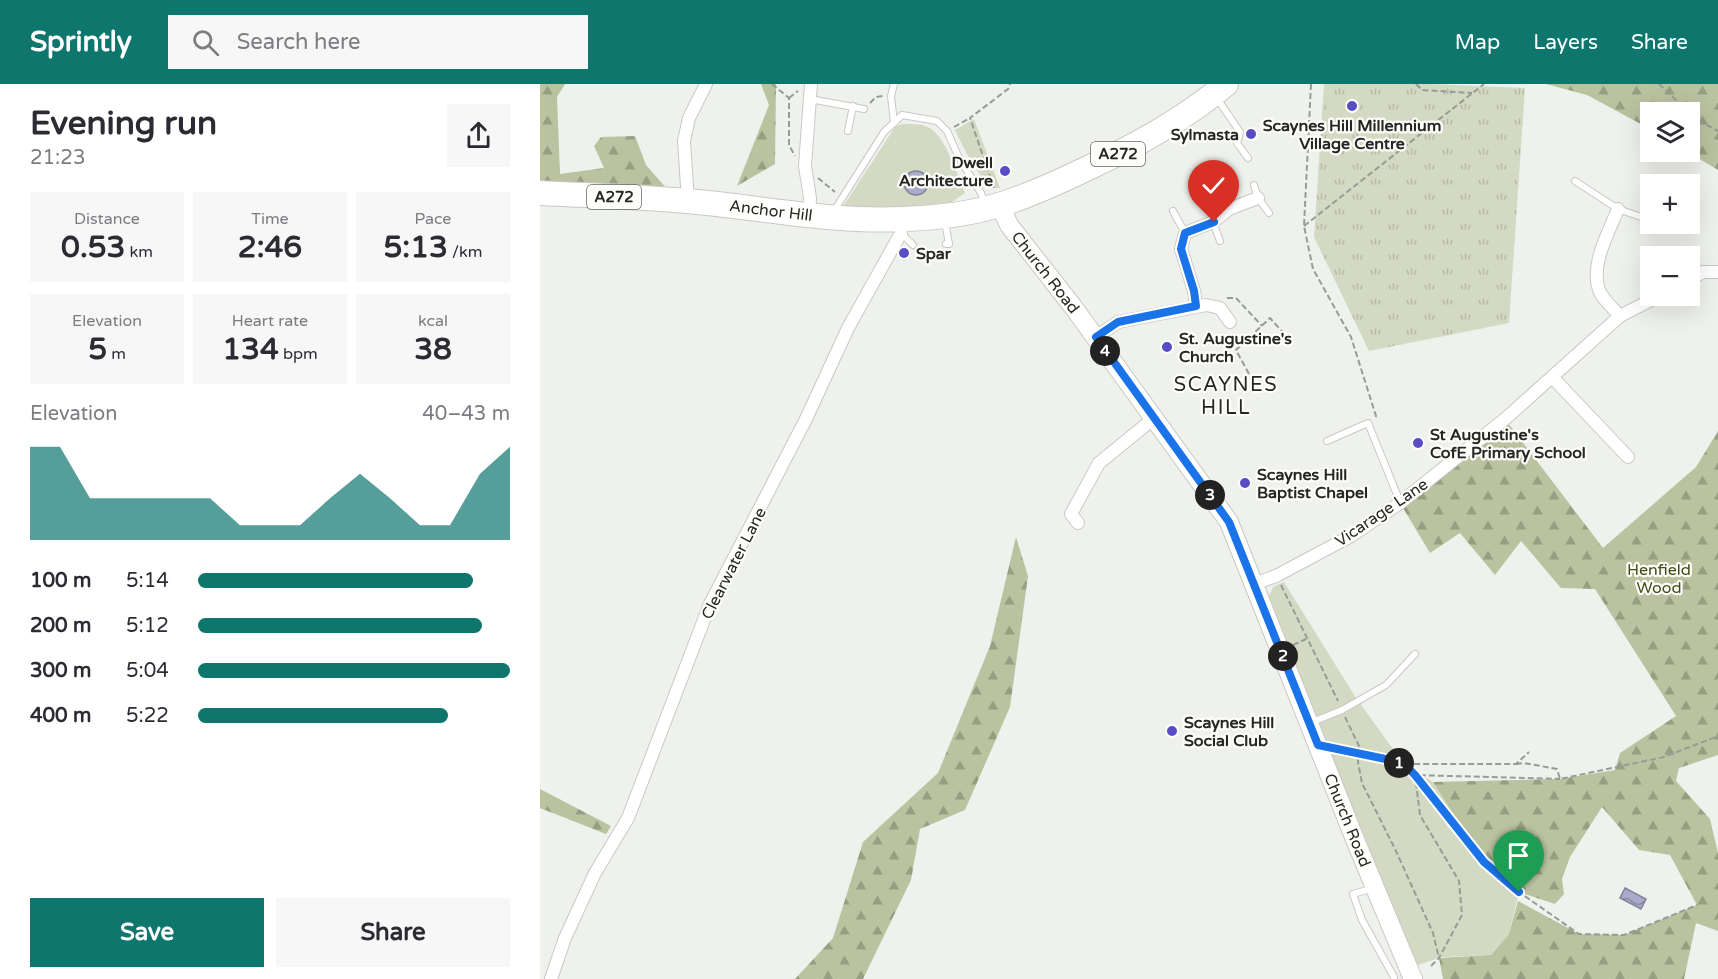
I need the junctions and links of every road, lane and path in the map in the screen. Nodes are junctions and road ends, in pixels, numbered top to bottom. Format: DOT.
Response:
graph roads {
  1 [pos="706,84"];
  2 [pos="811,84"];
  3 [pos="894,84"];
  4 [pos="1010,84"];
  5 [pos="1311,84"];
  6 [pos="1416,84"];
  7 [pos="1484,84"];
  8 [pos="1659,84"];
  9 [pos="1220,89"];
  10 [pos="1472,93"];
  11 [pos="891,96"];
  12 [pos="809,99"];
  13 [pos="853,106"];
  14 [pos="864,109"];
  15 [pos="970,118"];
  16 [pos="894,123"];
  17 [pos="848,131"];
  18 [pos="947,131"];
  19 [pos="1718,131"];
  20 [pos="1248,158"];
  21 [pos="1575,181"];
  22 [pos="1254,185"];
  23 [pos="540,193"];
  24 [pos="1258,198"];
  25 [pos="688,201"];
  26 [pos="993,206"];
  27 [pos="1618,209"];
  28 [pos="1173,211"];
  29 [pos="1269,213"];
  30 [pos="809,216"];
  31 [pos="944,216"];
  32 [pos="1640,217"];
  33 [pos="833,218"];
  34 [pos="1214,222"];
  35 [pos="901,226"];
  36 [pos="1304,226"];
  37 [pos="1185,233"];
  38 [pos="1220,241"];
  39 [pos="946,244"];
  40 [pos="913,245"];
  41 [pos="1718,272"];
  42 [pos="1700,274"];
  43 [pos="1201,306"];
  44 [pos="1640,306"];
  45 [pos="1620,316"];
  46 [pos="1230,322"];
  47 [pos="1262,326"];
  48 [pos="1096,337"];
  49 [pos="1288,338"];
  50 [pos="1249,374"];
  51 [pos="1553,378"];
  52 [pos="1153,418"];
  53 [pos="1370,430"];
  54 [pos="1327,441"];
  55 [pos="1628,457"];
  56 [pos="1400,502"];
  57 [pos="1078,523"];
  58 [pos="1276,576"];
  59 [pos="1254,584"];
  60 [pos="1414,654"];
  61 [pos="1342,710"];
  62 [pos="1310,723"];
  63 [pos="1718,736"];
  64 [pos="1318,745"];
  65 [pos="1360,752"];
  66 [pos="1529,752"];
  67 [pos="1404,764"];
  68 [pos="1516,764"];
  69 [pos="1415,775"];
  70 [pos="1560,779"];
  71 [pos="1375,888"];
  72 [pos="1697,905"];
  73 [pos="1439,958"];
  74 [pos="1431,966"];
  75 [pos="1394,977"];
  76 [pos="551,979"];
  77 [pos="1413,979"];
  1 -- 25 [label="street"];
  2 -- 12 [label="street"];
  3 -- 11 [label="lane"];
  4 -- 15 [label="path"];
  5 -- 36 [label="path"];
  6 -- 10 [label="path"];
  7 -- 10 [label="path"];
  8 -- 19 [label="path"];
  9 -- 20 [label="lane"];
  9 -- 26 [label="highway, A272"];
  10 -- 36 [label="path"];
  11 -- 14 [label="path"];
  11 -- 16 [label="lane"];
  12 -- 13 [label="lane"];
  12 -- 30 [label="street"];
  13 -- 14 [label="lane"];
  13 -- 17 [label="lane"];
  15 -- 18 [label="path"];
  15 -- 26 [label="path"];
  16 -- 18 [label="lane"];
  16 -- 33 [label="lane"];
  18 -- 26 [label="lane"];
  21 -- 27 [label="lane"];
  22 -- 24 [label="lane"];
  23 -- 25 [label="highway, Anchor Hill / A272"];
  24 -- 29 [label="lane"];
  24 -- 34 [label="street"];
  25 -- 30 [label="highway, Anchor Hill / A272"];
  26 -- 31 [label="highway, Anchor Hill / A272"];
  26 -- 48 [label="street, Church Road"];
  27 -- 32 [label="lane"];
  27 -- 45 [label="street"];
  28 -- 37 [label="lane"];
  30 -- 33 [label="highway, Anchor Hill / A272"];
  31 -- 35 [label="highway, Anchor Hill / A272"];
  31 -- 39 [label="lane"];
  33 -- 35 [label="highway, Anchor Hill / A272"];
  34 -- 37 [label="street"];
  34 -- 38 [label="lane"];
  35 -- 40 [label="lane"];
  35 -- 76 [label="street, Clearwater Lane"];
  36 -- 53 [label="path"];
  37 -- 43 [label="street"];
  41 -- 42 [label="street"];
  43 -- 46 [label="street"];
  43 -- 47 [label="path"];
  43 -- 48 [label="street"];
  44 -- 45 [label="street, Vicarage Lane"];
  45 -- 51 [label="street, Vicarage Lane"];
  47 -- 49 [label="path"];
  47 -- 50 [label="path"];
  48 -- 52 [label="street, Church Road"];
  51 -- 55 [label="street"];
  51 -- 56 [label="street, Vicarage Lane"];
  52 -- 57 [label="street"];
  52 -- 59 [label="street, Church Road"];
  53 -- 54 [label="lane"];
  53 -- 56 [label="lane"];
  56 -- 58 [label="street, Vicarage Lane"];
  58 -- 59 [label="street, Vicarage Lane"];
  58 -- 61 [label="path"];
  59 -- 62 [label="street, Church Road"];
  60 -- 61 [label="lane"];
  61 -- 62 [label="lane"];
  61 -- 65 [label="path"];
  62 -- 64 [label="street, Church Road"];
  63 -- 70 [label="path"];
  64 -- 65 [label="path"];
  64 -- 71 [label="street, Church Road"];
  65 -- 67 [label="path"];
  65 -- 73 [label="path"];
  66 -- 68 [label="path"];
  67 -- 68 [label="path"];
  67 -- 69 [label="path"];
  68 -- 70 [label="path"];
  69 -- 70 [label="path"];
  69 -- 72 [label="path"];
  69 -- 73 [label="path"];
  71 -- 75 [label="lane"];
  71 -- 77 [label="street, Church Road"];
  73 -- 74 [label="path"];
}
